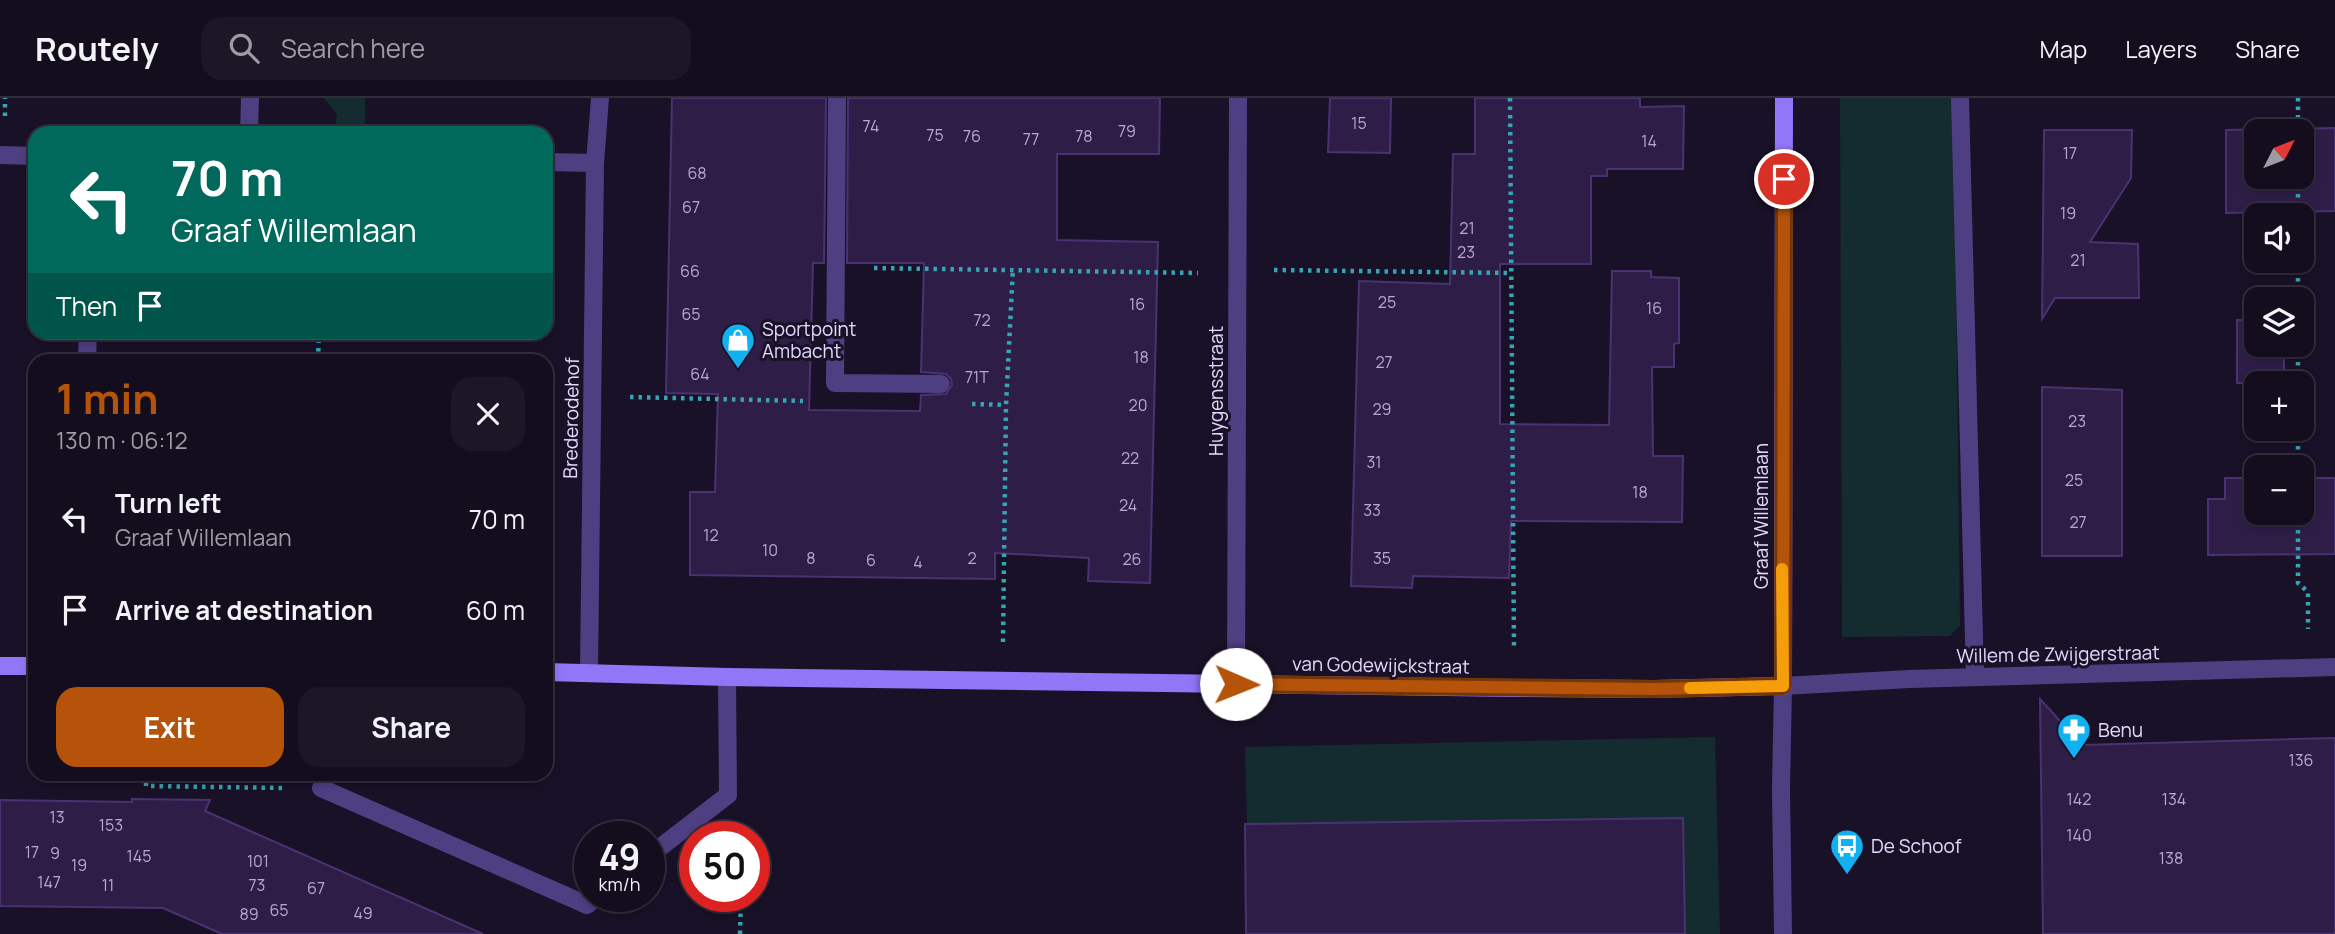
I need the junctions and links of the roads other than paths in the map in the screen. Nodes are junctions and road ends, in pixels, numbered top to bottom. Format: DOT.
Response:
graph roads {
  1 [pos="250,98"];
  2 [pos="600,98"];
  3 [pos="837,98"];
  4 [pos="1238,98"];
  5 [pos="1784,98"];
  6 [pos="1960,98"];
  7 [pos="248,126"];
  8 [pos="0,155"];
  9 [pos="28,156"];
  10 [pos="553,162"];
  11 [pos="595,163"];
  12 [pos="941,384"];
  13 [pos="0,666"];
  14 [pos="28,666"];
  15 [pos="2335,667"];
  16 [pos="553,672"];
  17 [pos="589,673"];
  18 [pos="727,677"];
  19 [pos="1975,677"];
  20 [pos="1236,684"];
  21 [pos="1783,686"];
  22 [pos="321,788"];
  23 [pos="665,843"];
  24 [pos="574,899"];
  25 [pos="1783,934"];
  1 -- 7 [label="street"];
  2 -- 11 [label="street, Brederodehof"];
  3 -- 12 [label="street"];
  4 -- 20 [label="street, Huygensstraat"];
  5 -- 21 [label="main road, Graaf Willemlaan"];
  6 -- 19 [label="street"];
  8 -- 9 [label="street"];
  10 -- 11 [label="street"];
  11 -- 17 [label="street, Brederodehof"];
  13 -- 14 [label="main road"];
  15 -- 19 [label="street, Willem de Zwijgerstraat"];
  16 -- 17 [label="main road, van Godewijckstraat"];
  17 -- 18 [label="main road, van Godewijckstraat"];
  18 -- 20 [label="main road, van Godewijckstraat"];
  18 -- 23 [label="street"];
  19 -- 21 [label="street, Willem de Zwijgerstraat"];
  20 -- 21 [label="main road, van Godewijckstraat"];
  21 -- 25 [label="street, Graaf Willemlaan"];
  22 -- 24 [label="street"];
}
